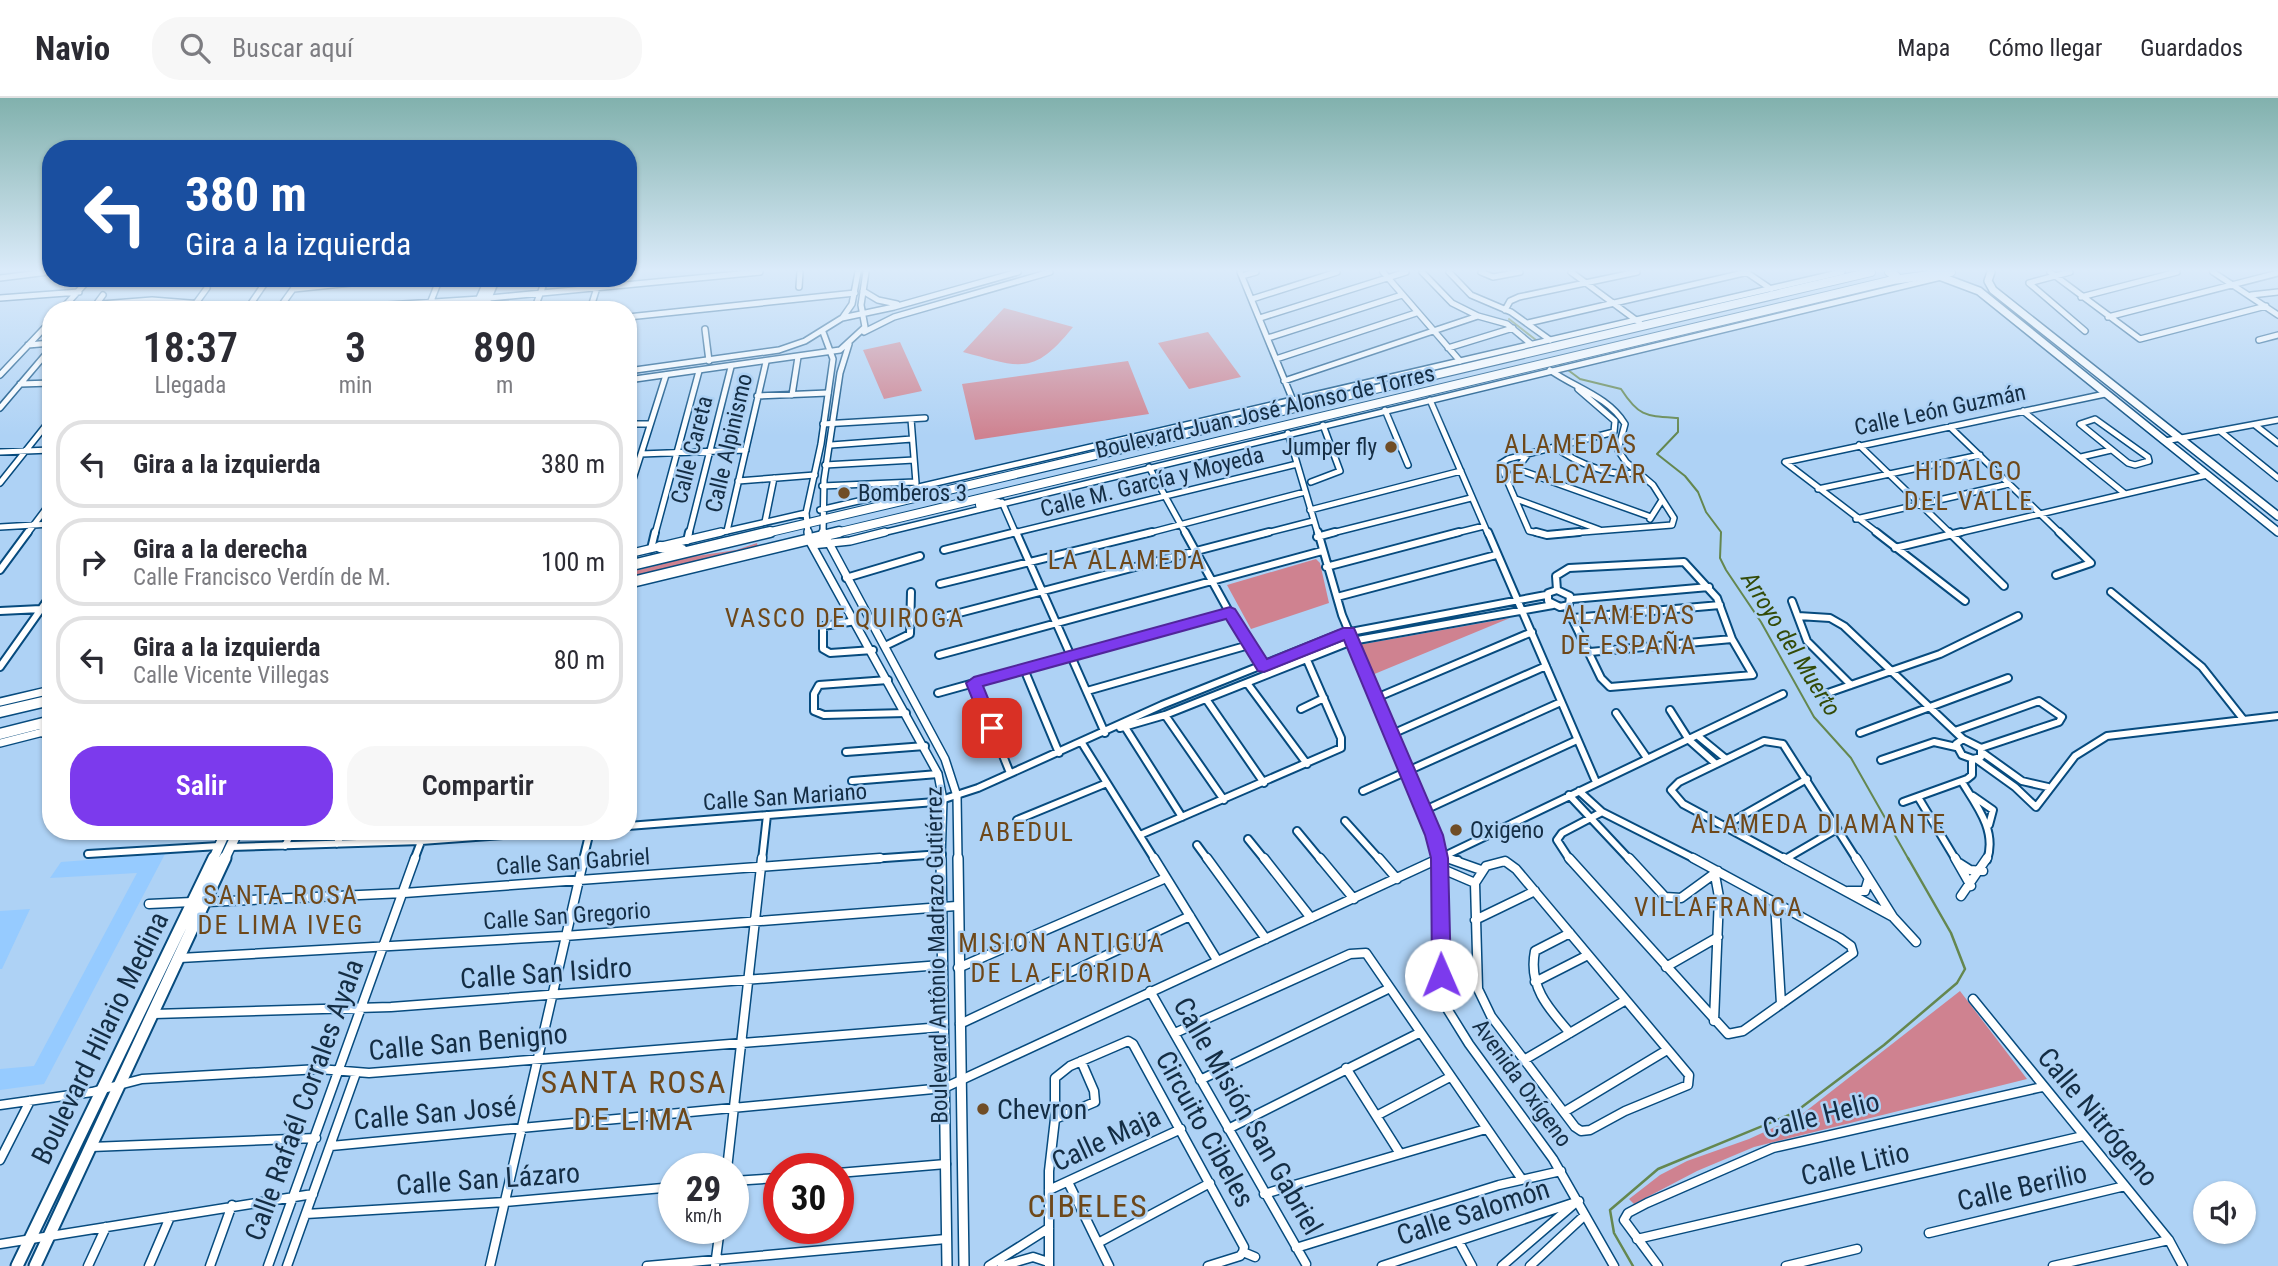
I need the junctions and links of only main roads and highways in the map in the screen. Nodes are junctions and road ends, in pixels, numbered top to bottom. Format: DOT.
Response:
graph roads {
  1 [pos="1627,327"];
  2 [pos="1711,327"];
  3 [pos="2022,327"];
  4 [pos="2039,327"];
  5 [pos="1561,338"];
  6 [pos="1579,341"];
  7 [pos="1504,360"];
  8 [pos="1435,368"];
  9 [pos="1531,369"];
  10 [pos="1450,373"];
  11 [pos="1516,378"];
  12 [pos="1489,379"];
  13 [pos="1419,380"];
  14 [pos="1500,383"];
  15 [pos="1451,392"];
  16 [pos="1381,407"];
  17 [pos="1323,425"];
  18 [pos="1044,468"];
  19 [pos="954,484"];
  20 [pos="1027,488"];
  21 [pos="1000,503"];
  22 [pos="948,507"];
  23 [pos="2278,516"];
  24 [pos="896,521"];
  25 [pos="2278,532"];
  26 [pos="749,537"];
  27 [pos="656,548"];
  28 [pos="690,551"];
  29 [pos="637,565"];
  30 [pos="704,566"];
  31 [pos="637,583"];
  32 [pos="42,702"];
  33 [pos="0,712"];
  34 [pos="42,724"];
  35 [pos="0,734"];
  36 [pos="225,840"];
  37 [pos="230,840"];
  38 [pos="225,846"];
  39 [pos="201,902"];
  40 [pos="17,1266"];
  41 [pos="36,1266"];
  1 -- 6 [label="main road, Boulevard Juan José Alonso de Torres"];
  2 -- 9 [label="main road, Boulevard Juan José Alonso de Torres"];
  3 -- 25 [label="main road"];
  4 -- 23 [label="main road"];
  5 -- 6 [label="main road"];
  6 -- 7 [label="main road, Boulevard Juan José Alonso de Torres"];
  7 -- 10 [label="main road, Boulevard Juan José Alonso de Torres"];
  7 -- 12 [label="main road"];
  8 -- 13 [label="main road"];
  9 -- 11 [label="main road"];
  9 -- 12 [label="main road, Boulevard Juan José Alonso de Torres"];
  10 -- 13 [label="main road, Boulevard Juan José Alonso de Torres"];
  10 -- 15 [label="main road"];
  12 -- 14 [label="main road"];
  12 -- 15 [label="main road, Boulevard Juan José Alonso de Torres"];
  13 -- 18 [label="main road, Boulevard Juan José Alonso de Torres"];
  15 -- 16 [label="main road, Boulevard Juan José Alonso de Torres"];
  16 -- 17 [label="main road"];
  16 -- 20 [label="main road, Boulevard Juan José Alonso de Torres"];
  18 -- 19 [label="main road, Boulevard Juan José Alonso de Torres"];
  18 -- 20 [label="main road"];
  19 -- 24 [label="main road"];
  19 -- 26 [label="main road, Boulevard Juan José Alonso de Torres"];
  20 -- 22 [label="main road, Boulevard Juan José Alonso de Torres"];
  21 -- 22 [label="main road"];
  22 -- 24 [label="main road, Boulevard Juan José Alonso de Torres"];
  24 -- 30 [label="main road, Boulevard Juan José Alonso de Torres"];
  26 -- 28 [label="main road, Boulevard Juan José Alonso de Torres"];
  26 -- 30 [label="main road"];
  27 -- 28 [label="main road"];
  28 -- 29 [label="main road, Boulevard Juan José Alonso de Torres"];
  30 -- 31 [label="main road, Boulevard Juan José Alonso de Torres"];
  32 -- 33 [label="main road"];
  34 -- 35 [label="main road"];
  36 -- 38 [label="main road, Boulevard Hilario Medina"];
  37 -- 38 [label="main road, Boulevard Hilario Medina"];
  38 -- 39 [label="main road, Boulevard Hilario Medina"];
  39 -- 40 [label="main road, Boulevard Hilario Medina"];
  39 -- 41 [label="main road, Boulevard Hilario Medina"];
}
